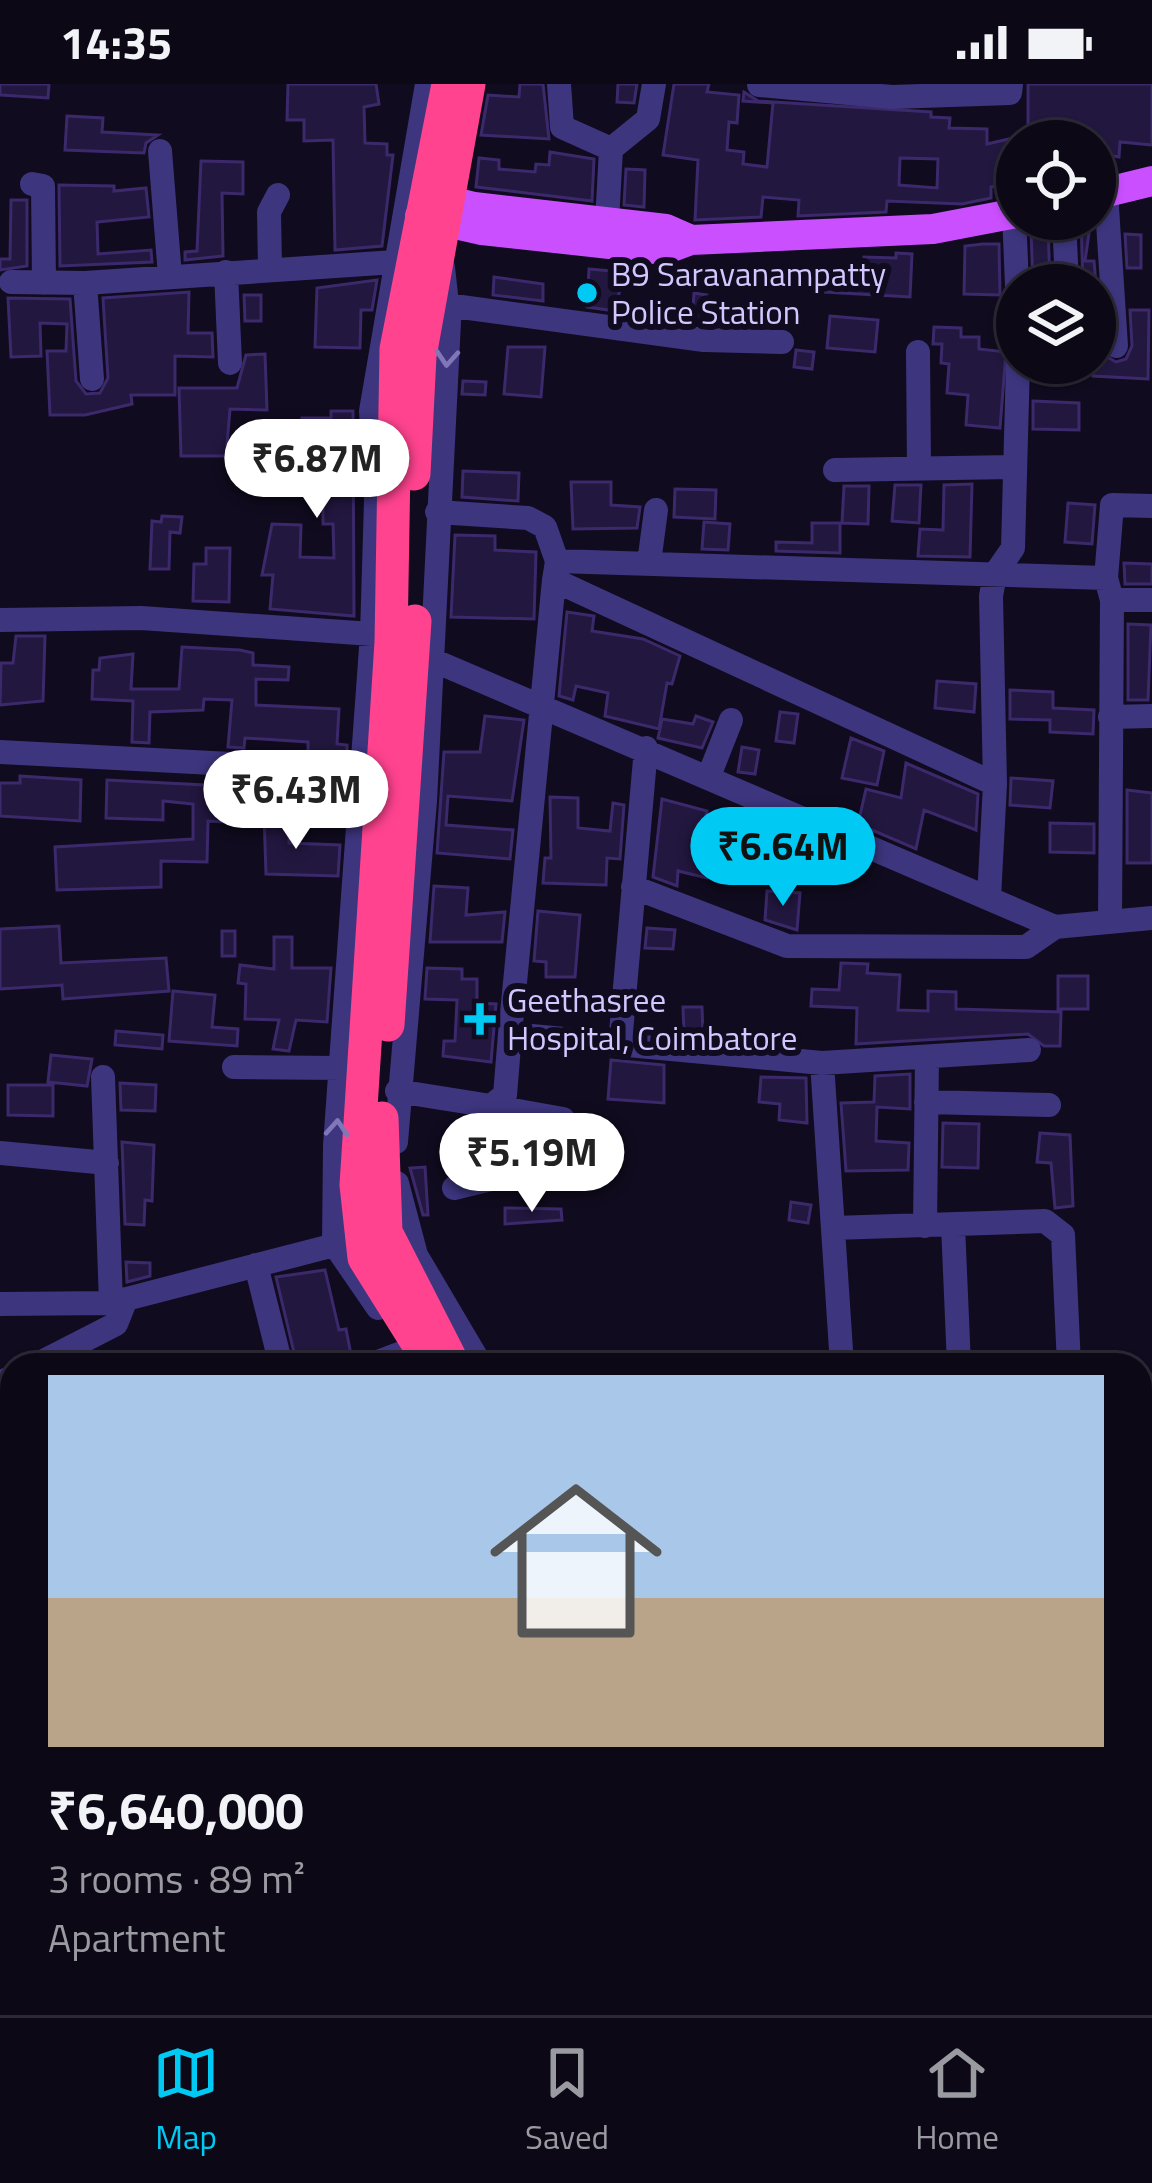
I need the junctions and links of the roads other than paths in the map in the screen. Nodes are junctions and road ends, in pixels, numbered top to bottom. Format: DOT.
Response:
graph roads {
  1 [pos="427,84"];
  2 [pos="448,84"];
  3 [pos="470,84"];
  4 [pos="559,84"];
  5 [pos="654,84"];
  6 [pos="1011,84"];
  7 [pos="759,86"];
  8 [pos="611,149"];
  9 [pos="160,151"];
  10 [pos="1152,181"];
  11 [pos="32,184"];
  12 [pos="1116,190"];
  13 [pos="278,195"];
  14 [pos="435,215"];
  15 [pos="996,217"];
  16 [pos="607,222"];
  17 [pos="691,240"];
  18 [pos="395,262"];
  19 [pos="270,268"];
  20 [pos="226,272"];
  21 [pos="170,276"];
  22 [pos="11,282"];
  23 [pos="44,283"];
  24 [pos="85,283"];
  25 [pos="448,305"];
  26 [pos="782,342"];
  27 [pos="918,352"];
  28 [pos="230,363"];
  29 [pos="92,379"];
  30 [pos="1017,384"];
  31 [pos="1012,467"];
  32 [pos="919,469"];
  33 [pos="835,470"];
  34 [pos="1152,506"];
  35 [pos="656,510"];
  36 [pos="436,512"];
  37 [pos="649,563"];
  38 [pos="555,570"];
  39 [pos="995,574"];
  40 [pos="1109,589"];
  41 [pos="1152,600"];
  42 [pos="0,620"];
  43 [pos="401,646"];
  44 [pos="540,705"];
  45 [pos="1152,716"];
  46 [pos="1110,717"];
  47 [pos="731,720"];
  48 [pos="646,748"];
  49 [pos="0,752"];
  50 [pos="365,771"];
  51 [pos="709,776"];
  52 [pos="995,784"];
  53 [pos="634,886"];
  54 [pos="989,898"];
  55 [pos="1152,918"];
  56 [pos="1110,922"];
  57 [pos="1054,927"];
  58 [pos="510,1034"];
  59 [pos="620,1044"];
  60 [pos="1029,1050"];
  61 [pos="927,1057"];
  62 [pos="822,1063"];
  63 [pos="233,1067"];
  64 [pos="342,1068"];
  65 [pos="103,1077"];
  66 [pos="397,1091"];
  67 [pos="926,1102"];
  68 [pos="1049,1105"];
  69 [pos="491,1106"];
  70 [pos="0,1153"];
  71 [pos="107,1163"];
  72 [pos="454,1188"];
  73 [pos="952,1225"];
  74 [pos="925,1226"];
  75 [pos="833,1228"];
  76 [pos="360,1238"];
  77 [pos="256,1265"];
  78 [pos="118,1301"];
  79 [pos="0,1304"];
  80 [pos="59,1353"];
  81 [pos="278,1353"];
  82 [pos="414,1353"];
  83 [pos="445,1353"];
  84 [pos="474,1353"];
  85 [pos="841,1353"];
  86 [pos="958,1353"];
  87 [pos="1068,1353"];
  1 -- 18 [label="street"];
  2 -- 14 [label="highway"];
  3 -- 14 [label="highway"];
  4 -- 8 [label="street"];
  5 -- 8 [label="street"];
  6 -- 7 [label="street"];
  8 -- 16 [label="street"];
  9 -- 21 [label="street"];
  10 -- 12 [label="main road"];
  11 -- 23 [label="street"];
  13 -- 19 [label="street"];
  14 -- 16 [label="main road"];
  14 -- 17 [label="main road"];
  14 -- 25 [label="street"];
  14 -- 43 [label="highway"];
  15 -- 17 [label="main road"];
  16 -- 17 [label="main road"];
  18 -- 19 [label="street"];
  18 -- 43 [label="street"];
  19 -- 20 [label="street"];
  20 -- 21 [label="street"];
  20 -- 28 [label="street"];
  21 -- 24 [label="street"];
  22 -- 23 [label="street"];
  23 -- 24 [label="street"];
  24 -- 29 [label="street"];
  25 -- 26 [label="street"];
  25 -- 36 [label="street, one-way"];
  27 -- 32 [label="street"];
  30 -- 31 [label="street"];
  31 -- 32 [label="street"];
  31 -- 39 [label="street"];
  32 -- 33 [label="street"];
  34 -- 40 [label="street"];
  35 -- 37 [label="street"];
  36 -- 38 [label="street"];
  36 -- 43 [label="street"];
  37 -- 38 [label="street"];
  37 -- 39 [label="street"];
  38 -- 44 [label="street"];
  38 -- 52 [label="street"];
  39 -- 40 [label="street"];
  39 -- 52 [label="street"];
  40 -- 41 [label="street"];
  40 -- 46 [label="street"];
  42 -- 43 [label="street"];
  43 -- 44 [label="street"];
  43 -- 50 [label="street"];
  43 -- 66 [label="street"];
  43 -- 76 [label="highway"];
  44 -- 48 [label="street"];
  44 -- 58 [label="street"];
  45 -- 46 [label="street"];
  46 -- 56 [label="street"];
  47 -- 51 [label="street"];
  48 -- 51 [label="street"];
  48 -- 53 [label="street"];
  49 -- 50 [label="street"];
  50 -- 64 [label="street"];
  51 -- 54 [label="street"];
  52 -- 54 [label="street"];
  53 -- 57 [label="street"];
  53 -- 59 [label="street"];
  54 -- 57 [label="street"];
  55 -- 56 [label="street"];
  56 -- 57 [label="street"];
  58 -- 59 [label="street"];
  58 -- 69 [label="street"];
  59 -- 62 [label="street"];
  60 -- 61 [label="street"];
  61 -- 62 [label="street"];
  61 -- 67 [label="street"];
  62 -- 75 [label="street"];
  63 -- 64 [label="street"];
  76 -- 64 [label="street, one-way"];
  65 -- 71 [label="street"];
  66 -- 69 [label="street"];
  66 -- 84 [label="street"];
  67 -- 68 [label="street"];
  67 -- 74 [label="street"];
  69 -- 72 [label="street"];
  70 -- 71 [label="street"];
  71 -- 78 [label="street"];
  73 -- 74 [label="street"];
  73 -- 86 [label="street"];
  73 -- 87 [label="street"];
  74 -- 75 [label="street"];
  75 -- 85 [label="street"];
  76 -- 77 [label="street"];
  76 -- 82 [label="highway"];
  76 -- 83 [label="highway"];
  77 -- 78 [label="street"];
  77 -- 81 [label="street"];
  78 -- 79 [label="street"];
  78 -- 80 [label="street"];
}
